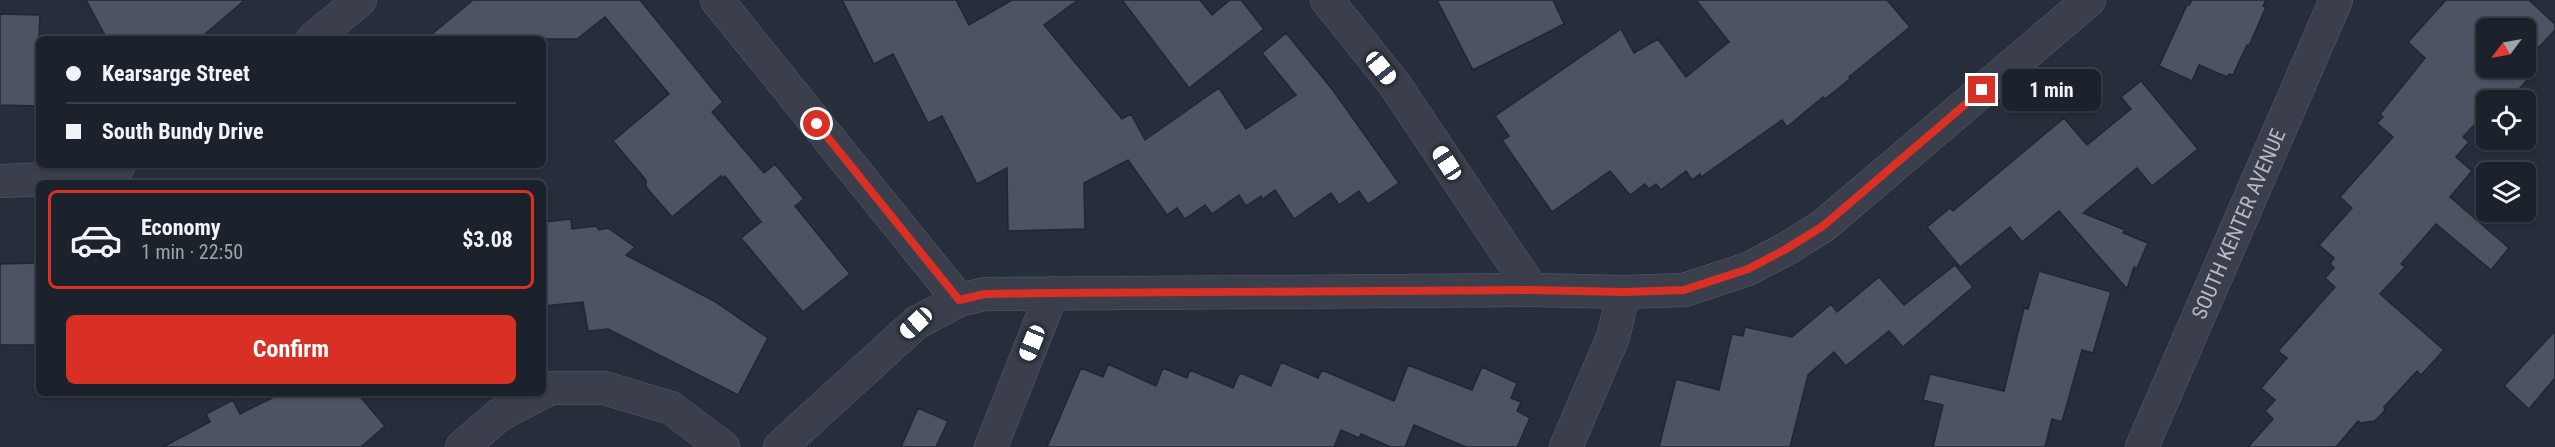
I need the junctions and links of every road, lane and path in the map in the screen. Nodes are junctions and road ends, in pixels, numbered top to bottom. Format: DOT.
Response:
graph roads {
  1 [pos="360,0"];
  2 [pos="717,0"];
  3 [pos="1327,0"];
  4 [pos="2089,0"];
  5 [pos="2337,0"];
  6 [pos="317,36"];
  7 [pos="112,168"];
  8 [pos="0,182"];
  9 [pos="1532,290"];
  10 [pos="1624,292"];
  11 [pos="1052,293"];
  12 [pos="959,300"];
  13 [pos="546,390"];
  14 [pos="534,396"];
  15 [pos="462,447"];
  16 [pos="723,447"];
  17 [pos="780,447"];
  18 [pos="991,447"];
  19 [pos="1566,447"];
  20 [pos="2142,447"];
  1 -- 6 [label="street"];
  2 -- 12 [label="street"];
  3 -- 9 [label="street"];
  4 -- 10 [label="street"];
  5 -- 20 [label="street, SOUTH KENTER AVENUE"];
  7 -- 8 [label="street"];
  9 -- 10 [label="street"];
  9 -- 11 [label="street"];
  10 -- 19 [label="street"];
  11 -- 12 [label="street"];
  11 -- 18 [label="street"];
  12 -- 17 [label="street"];
  13 -- 16 [label="street"];
  14 -- 15 [label="street"];
}
